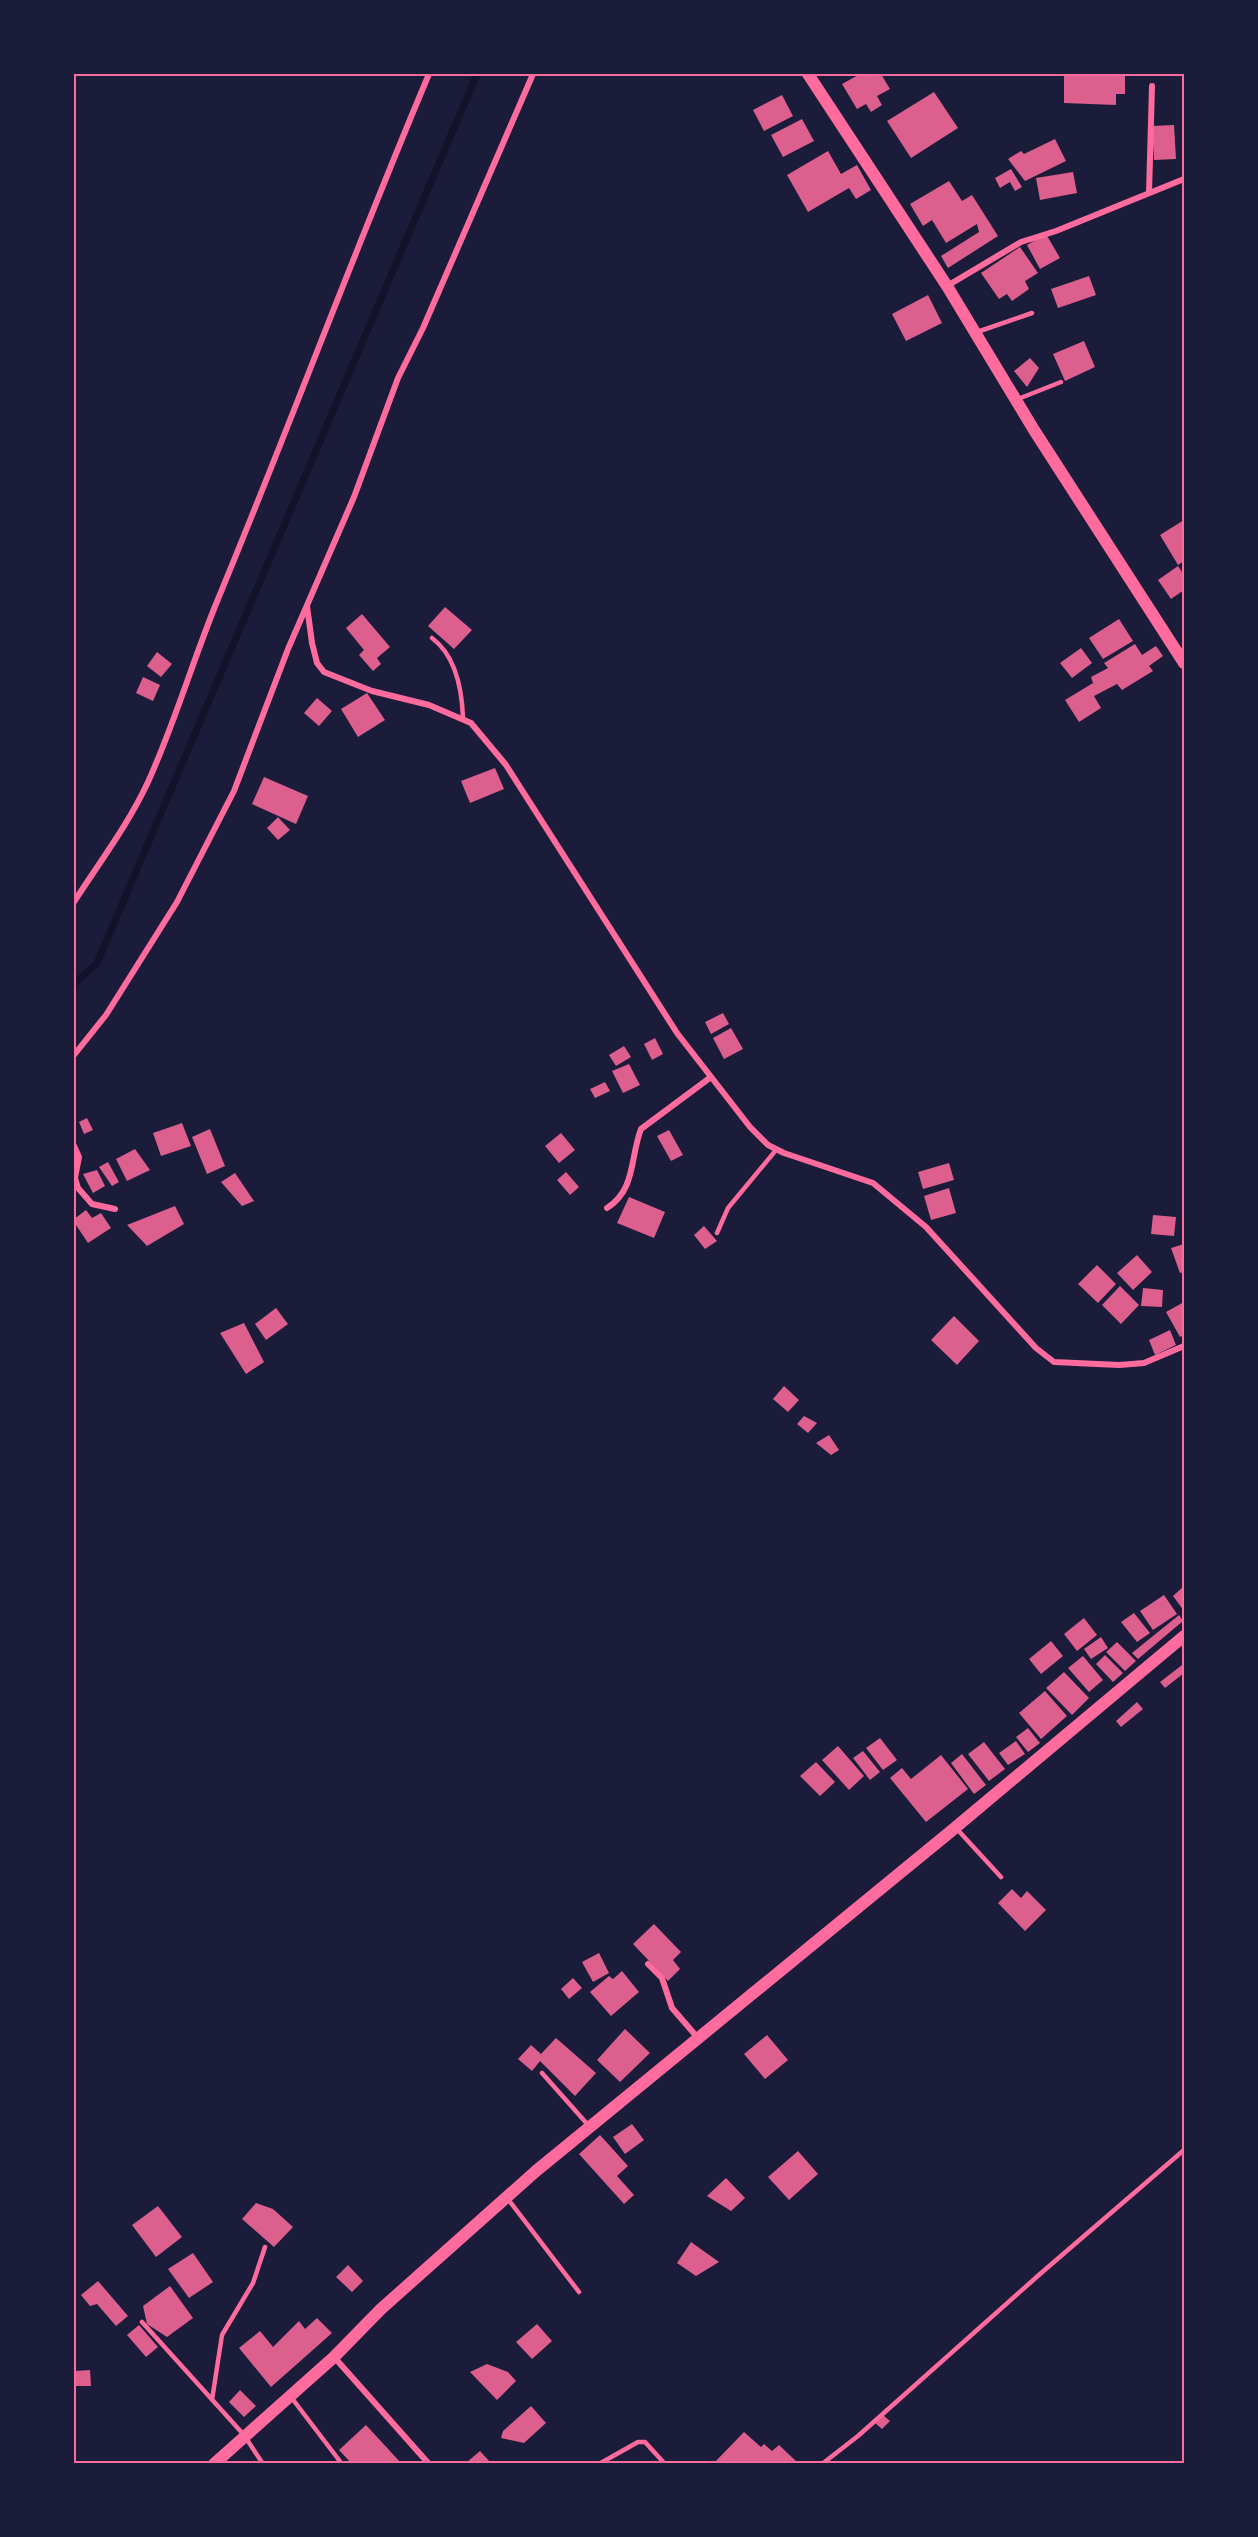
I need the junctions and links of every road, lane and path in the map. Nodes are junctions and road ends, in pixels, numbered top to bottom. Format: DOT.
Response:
graph roads {
  1 [pos="429,74"];
  2 [pos="532,74"];
  3 [pos="808,74"];
  4 [pos="1152,86"];
  5 [pos="1185,179"];
  6 [pos="1149,193"];
  7 [pos="947,286"];
  8 [pos="1032,313"];
  9 [pos="974,333"];
  10 [pos="1061,382"];
  11 [pos="1015,400"];
  12 [pos="307,606"];
  13 [pos="432,638"];
  14 [pos="1184,663"];
  15 [pos="463,718"];
  16 [pos="74,902"];
  17 [pos="74,1055"];
  18 [pos="711,1077"];
  19 [pos="74,1146"];
  20 [pos="776,1150"];
  21 [pos="607,1208"];
  22 [pos="115,1209"];
  23 [pos="717,1233"];
  24 [pos="1185,1346"];
  25 [pos="1185,1636"];
  26 [pos="956,1828"];
  27 [pos="1001,1877"];
  28 [pos="648,1964"];
  29 [pos="698,2038"];
  30 [pos="542,2073"];
  31 [pos="591,2127"];
  32 [pos="1185,2150"];
  33 [pos="506,2197"];
  34 [pos="265,2247"];
  35 [pos="579,2292"];
  36 [pos="142,2322"];
  37 [pos="334,2356"];
  38 [pos="289,2395"];
  39 [pos="212,2400"];
  40 [pos="244,2435"];
  41 [pos="214,2463"];
  42 [pos="263,2463"];
  43 [pos="342,2463"];
  44 [pos="429,2463"];
  45 [pos="599,2463"];
  46 [pos="665,2463"];
  47 [pos="822,2463"];
  1 -- 16 [label="street"];
  2 -- 12 [label="street"];
  3 -- 7 [label="main road"];
  4 -- 6 [label="street"];
  5 -- 6 [label="street"];
  6 -- 7 [label="street"];
  7 -- 9 [label="main road"];
  8 -- 9 [label="lane"];
  9 -- 11 [label="main road"];
  10 -- 11 [label="lane"];
  11 -- 14 [label="main road"];
  12 -- 15 [label="street"];
  12 -- 17 [label="street"];
  13 -- 15 [label="lane"];
  15 -- 18 [label="street"];
  18 -- 20 [label="street"];
  18 -- 21 [label="street"];
  19 -- 22 [label="street"];
  20 -- 23 [label="lane"];
  20 -- 24 [label="street"];
  25 -- 26 [label="main road"];
  26 -- 27 [label="lane"];
  26 -- 29 [label="main road"];
  28 -- 29 [label="street"];
  29 -- 31 [label="main road"];
  30 -- 31 [label="lane"];
  31 -- 33 [label="main road"];
  32 -- 47 [label="lane"];
  33 -- 35 [label="lane"];
  33 -- 37 [label="main road"];
  34 -- 39 [label="lane"];
  36 -- 39 [label="lane"];
  37 -- 38 [label="main road"];
  37 -- 44 [label="street"];
  38 -- 40 [label="main road"];
  38 -- 43 [label="lane"];
  39 -- 40 [label="lane"];
  40 -- 41 [label="main road"];
  40 -- 42 [label="lane"];
  45 -- 46 [label="lane"];
}
